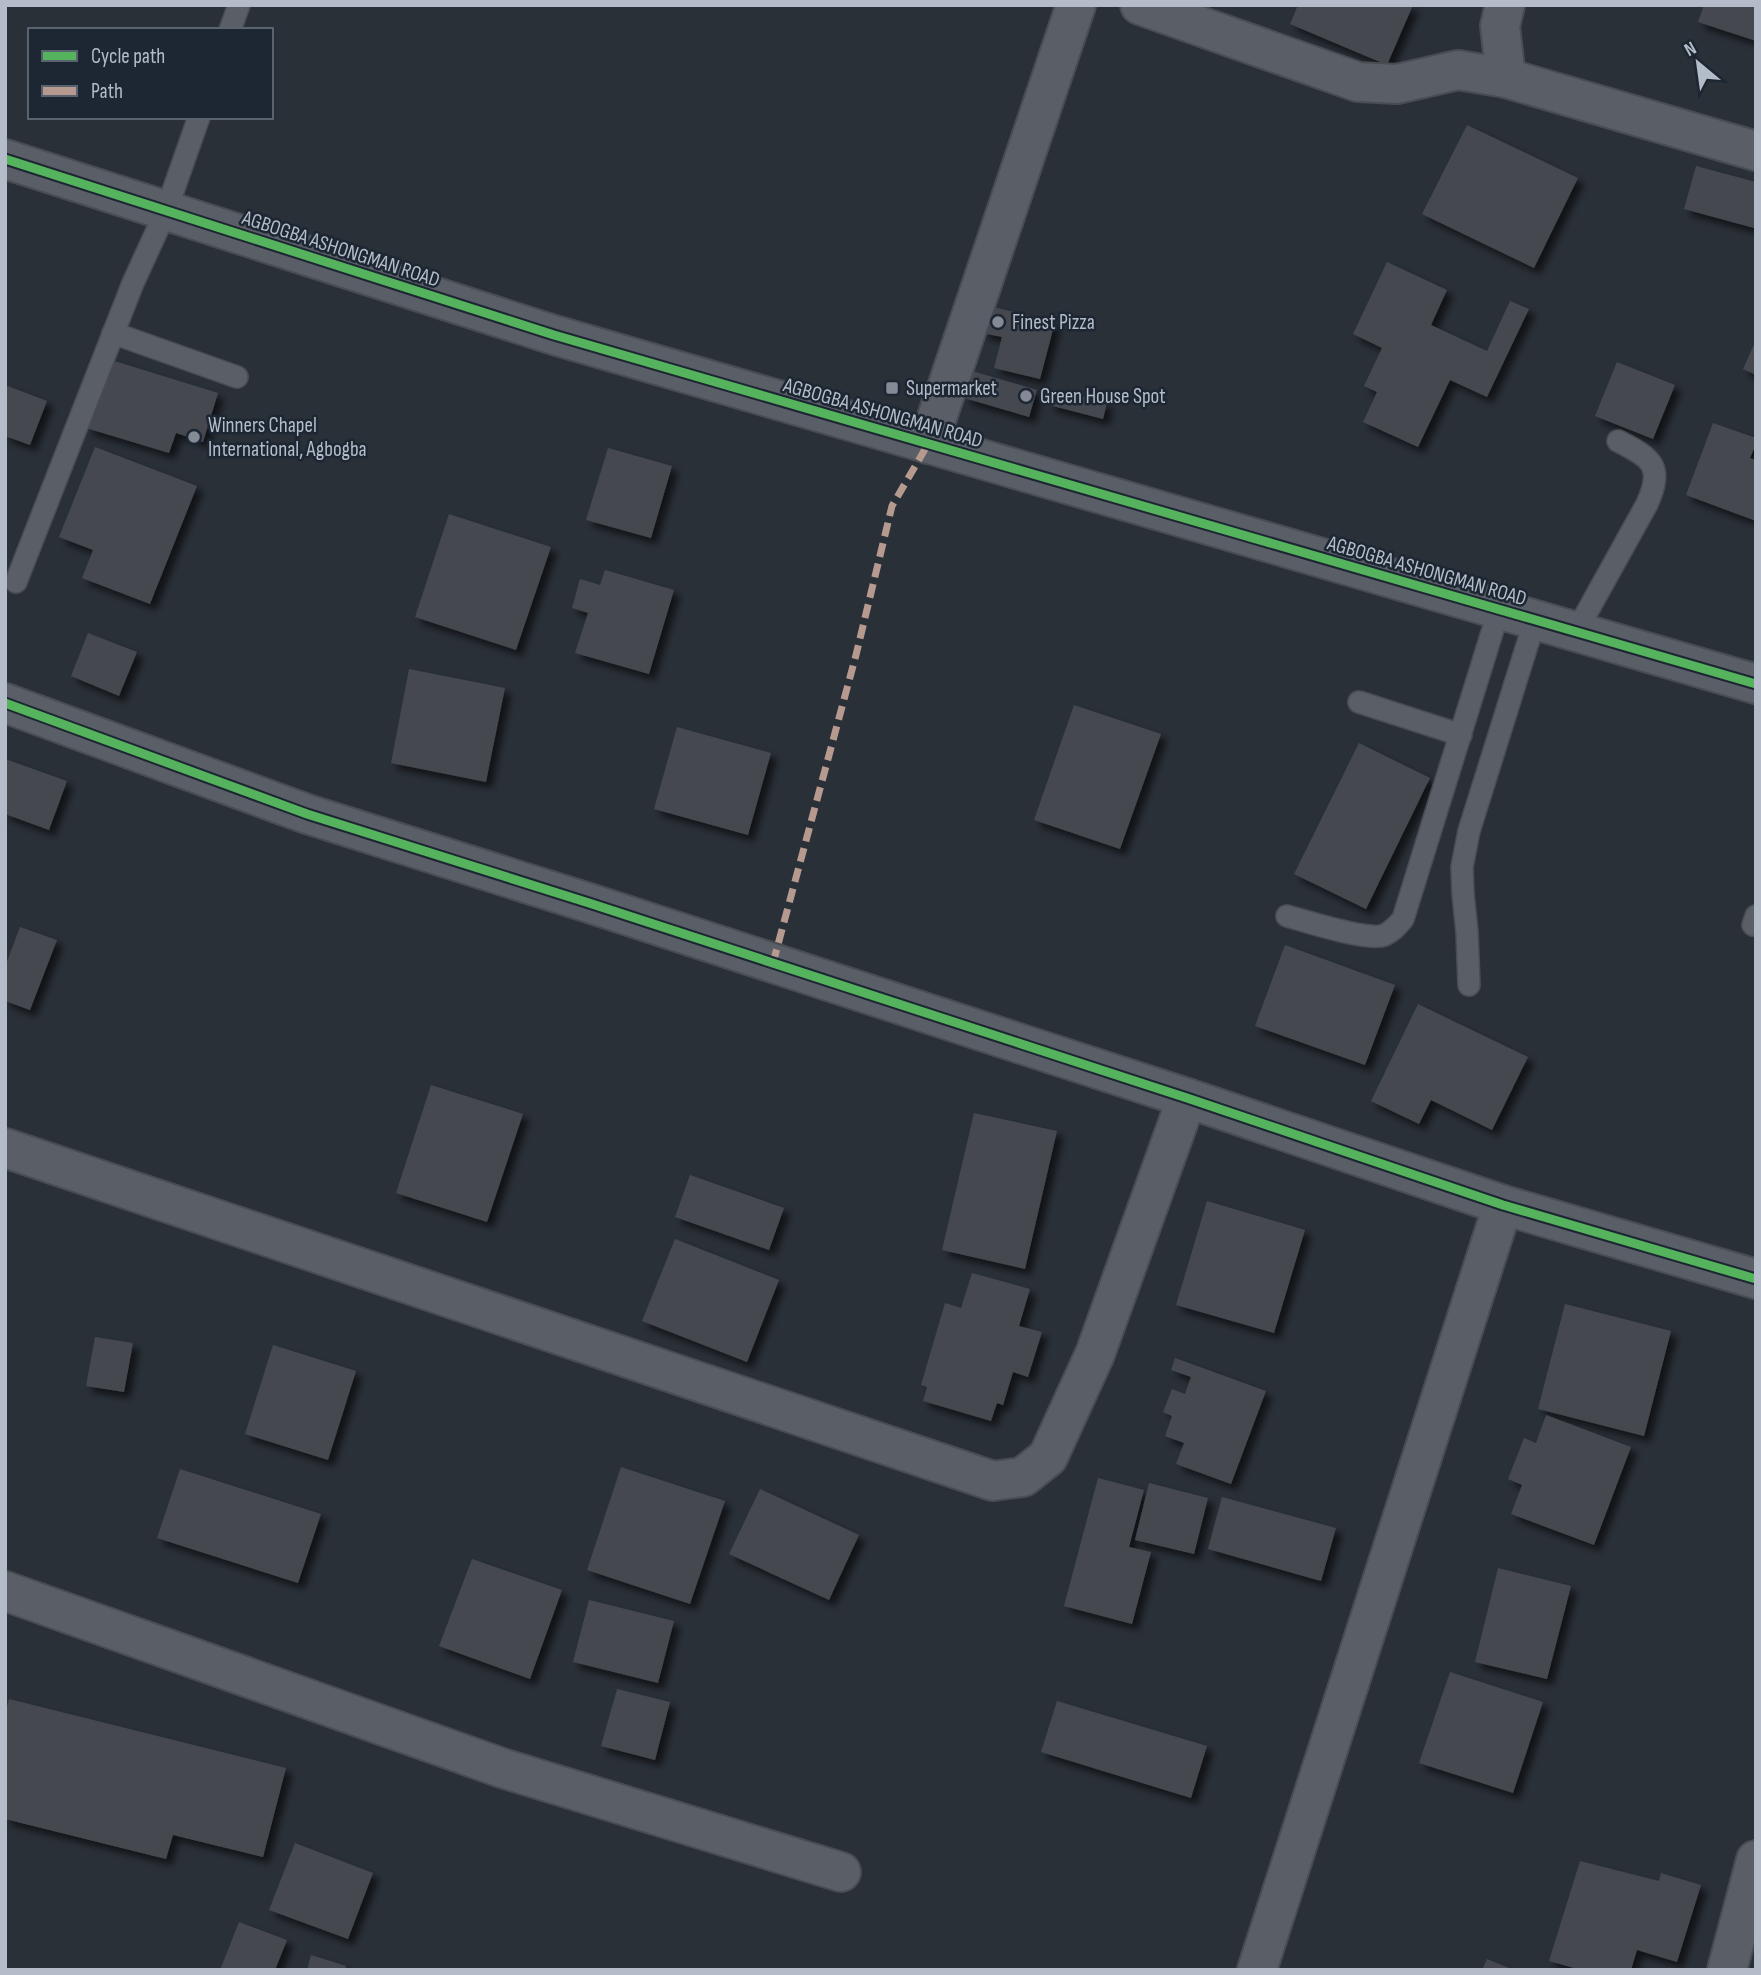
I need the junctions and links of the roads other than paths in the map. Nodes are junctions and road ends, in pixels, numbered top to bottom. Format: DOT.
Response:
graph roads {
  1 [pos="239,5"];
  2 [pos="1076,5"];
  3 [pos="1140,5"];
  4 [pos="1505,5"];
  5 [pos="231,28"];
  6 [pos="1506,78"];
  7 [pos="198,119"];
  8 [pos="1756,151"];
  9 [pos="5,159"];
  10 [pos="166,211"];
  11 [pos="113,332"];
  12 [pos="237,377"];
  13 [pos="1618,441"];
  14 [pos="928,444"];
  15 [pos="16,582"];
  16 [pos="1517,615"];
  17 [pos="1576,632"];
  18 [pos="1756,684"];
  19 [pos="1359,702"];
  20 [pos="5,703"];
  21 [pos="1461,735"];
  22 [pos="1287,916"];
  23 [pos="1469,985"];
  24 [pos="1187,1098"];
  25 [pos="5,1148"];
  26 [pos="1503,1205"];
  27 [pos="1756,1279"];
  28 [pos="5,1591"];
  29 [pos="1756,1860"];
  30 [pos="842,1872"];
  31 [pos="1258,1970"];
  32 [pos="1727,1970"];
  1 -- 5 [label="lane"];
  2 -- 14 [label="street"];
  3 -- 6 [label="street"];
  4 -- 6 [label="street"];
  6 -- 8 [label="street"];
  7 -- 10 [label="lane"];
  9 -- 10 [label="street, AGBOGBA ASHONGMAN ROAD"];
  10 -- 11 [label="lane"];
  10 -- 14 [label="street, AGBOGBA ASHONGMAN ROAD"];
  11 -- 12 [label="lane"];
  11 -- 15 [label="lane"];
  13 -- 17 [label="lane"];
  14 -- 16 [label="street, AGBOGBA ASHONGMAN ROAD"];
  16 -- 17 [label="street, AGBOGBA ASHONGMAN ROAD"];
  16 -- 21 [label="lane"];
  16 -- 23 [label="lane"];
  17 -- 18 [label="street, AGBOGBA ASHONGMAN ROAD"];
  19 -- 21 [label="lane"];
  20 -- 24 [label="street"];
  21 -- 22 [label="lane"];
  24 -- 25 [label="street"];
  24 -- 26 [label="street"];
  26 -- 27 [label="street"];
  26 -- 31 [label="street"];
  28 -- 30 [label="street"];
  29 -- 32 [label="street"];
}
